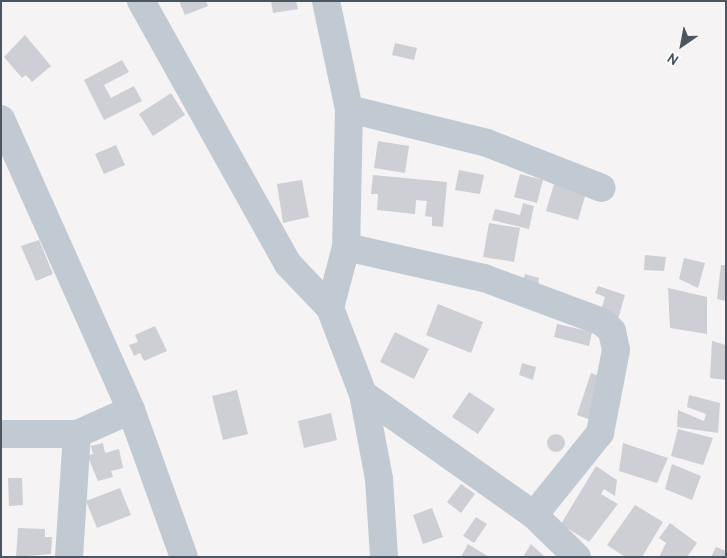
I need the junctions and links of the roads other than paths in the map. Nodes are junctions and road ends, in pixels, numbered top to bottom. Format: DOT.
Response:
graph roads {
  1 [pos="141,1"];
  2 [pos="326,1"];
  3 [pos="349,109"];
  4 [pos="1,119"];
  5 [pos="602,188"];
  6 [pos="346,247"];
  7 [pos="330,308"];
  8 [pos="363,394"];
  9 [pos="131,410"];
  10 [pos="1,434"];
  11 [pos="77,434"];
  12 [pos="534,515"];
  13 [pos="70,557"];
  14 [pos="184,557"];
  15 [pos="384,557"];
  16 [pos="577,557"];
  1 -- 7 [label="street"];
  2 -- 3 [label="street"];
  3 -- 5 [label="street"];
  3 -- 6 [label="street"];
  4 -- 9 [label="street"];
  6 -- 7 [label="street"];
  6 -- 12 [label="street"];
  7 -- 8 [label="street"];
  8 -- 12 [label="street"];
  8 -- 15 [label="street"];
  9 -- 11 [label="street"];
  9 -- 14 [label="street"];
  10 -- 11 [label="street"];
  11 -- 13 [label="street"];
  12 -- 16 [label="street"];
}
